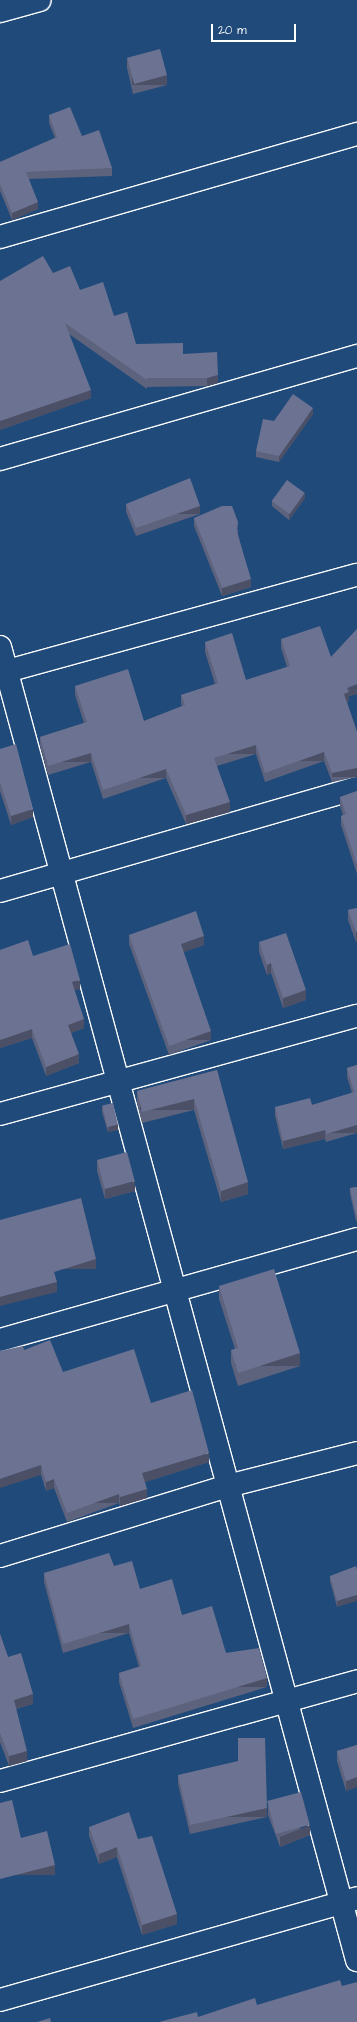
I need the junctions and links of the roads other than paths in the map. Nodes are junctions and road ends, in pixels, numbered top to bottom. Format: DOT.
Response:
graph roads {
  1 [pos="40,0"];
  2 [pos="0,12"];
  3 [pos="357,134"];
  4 [pos="0,237"];
  5 [pos="357,356"];
  6 [pos="0,459"];
  7 [pos="357,575"];
  8 [pos="0,647"];
  9 [pos="3,672"];
  10 [pos="357,788"];
  11 [pos="61,874"];
  12 [pos="0,891"];
  13 [pos="357,1016"];
  14 [pos="118,1081"];
  15 [pos="0,1114"];
  16 [pos="357,1239"];
  17 [pos="175,1292"];
  18 [pos="0,1340"];
  19 [pos="357,1453"];
  20 [pos="228,1486"];
  21 [pos="0,1556"];
  22 [pos="357,1681"];
  23 [pos="286,1701"];
  24 [pos="0,1781"];
  25 [pos="349,1901"];
  26 [pos="357,1960"];
  27 [pos="0,2000"];
  1 -- 2 [label="street"];
  3 -- 4 [label="street"];
  5 -- 6 [label="street"];
  7 -- 9 [label="street"];
  8 -- 9 [label="street"];
  9 -- 11 [label="street"];
  10 -- 11 [label="street"];
  11 -- 12 [label="street"];
  11 -- 14 [label="street"];
  13 -- 14 [label="street"];
  14 -- 15 [label="street"];
  14 -- 17 [label="street"];
  16 -- 17 [label="street"];
  17 -- 18 [label="street"];
  17 -- 20 [label="street"];
  19 -- 20 [label="street"];
  20 -- 21 [label="street"];
  20 -- 23 [label="street"];
  22 -- 23 [label="street"];
  23 -- 24 [label="street"];
  23 -- 25 [label="street"];
  25 -- 26 [label="street"];
  25 -- 27 [label="street"];
}
